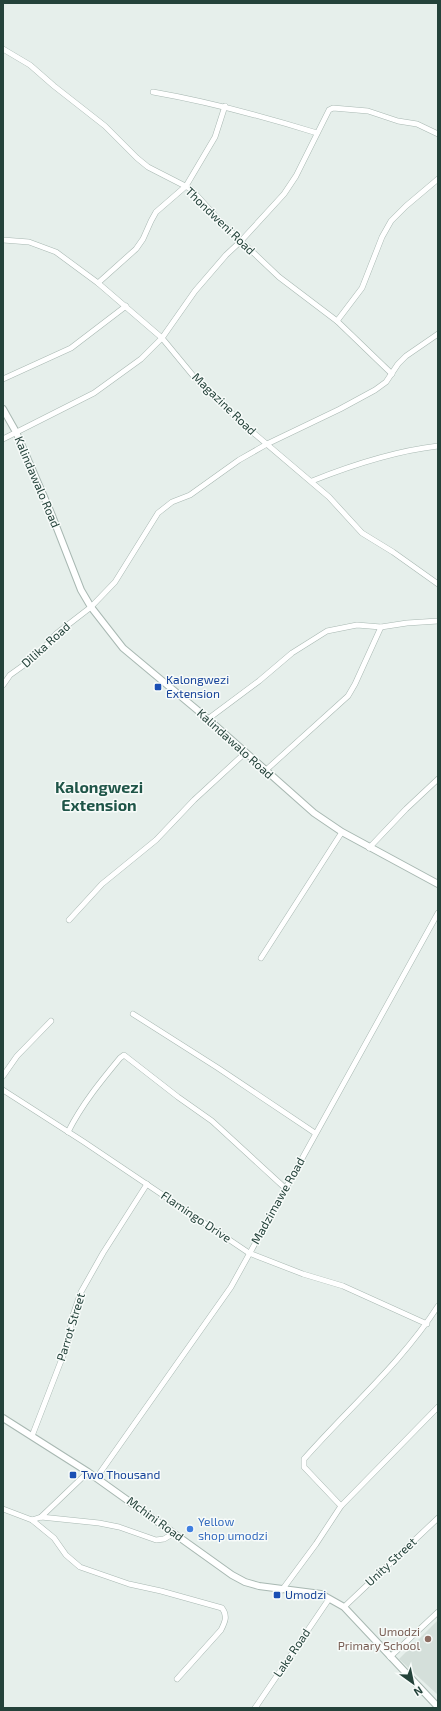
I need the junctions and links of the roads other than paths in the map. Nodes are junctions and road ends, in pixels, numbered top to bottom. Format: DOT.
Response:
graph roads {
  1 [pos="3,49"];
  2 [pos="154,92"];
  3 [pos="225,106"];
  4 [pos="317,133"];
  5 [pos="438,134"];
  6 [pos="438,179"];
  7 [pos="186,186"];
  8 [pos="3,240"];
  9 [pos="241,241"];
  10 [pos="98,283"];
  11 [pos="126,306"];
  12 [pos="337,321"];
  13 [pos="438,334"];
  14 [pos="162,338"];
  15 [pos="392,374"];
  16 [pos="3,379"];
  17 [pos="3,409"];
  18 [pos="16,432"];
  19 [pos="3,439"];
  20 [pos="267,444"];
  21 [pos="438,446"];
  22 [pos="312,481"];
  23 [pos="438,584"];
  24 [pos="91,607"];
  25 [pos="438,621"];
  26 [pos="381,627"];
  27 [pos="3,685"];
  28 [pos="208,719"];
  29 [pos="245,753"];
  30 [pos="264,771"];
  31 [pos="437,781"];
  32 [pos="342,832"];
  33 [pos="369,848"];
  34 [pos="438,884"];
  35 [pos="438,913"];
  36 [pos="69,920"];
  37 [pos="261,958"];
  38 [pos="133,1014"];
  39 [pos="51,1021"];
  40 [pos="3,1076"];
  41 [pos="3,1090"];
  42 [pos="68,1132"];
  43 [pos="315,1133"];
  44 [pos="147,1184"];
  45 [pos="285,1188"];
  46 [pos="249,1253"];
  47 [pos="438,1306"];
  48 [pos="427,1324"];
  49 [pos="438,1407"];
  50 [pos="3,1418"];
  51 [pos="32,1436"];
  52 [pos="88,1472"];
  53 [pos="97,1477"];
  54 [pos="341,1506"];
  55 [pos="3,1510"];
  56 [pos="41,1517"];
  57 [pos="438,1518"];
  58 [pos="32,1520"];
  59 [pos="174,1533"];
  60 [pos="282,1590"];
  61 [pos="329,1598"];
  62 [pos="344,1607"];
  63 [pos="438,1612"];
  64 [pos="390,1658"];
  65 [pos="177,1679"];
  66 [pos="438,1707"];
  67 [pos="255,1708"];
  1 -- 7 [label="street, Thondweni Road"];
  2 -- 3 [label="street"];
  3 -- 4 [label="street"];
  3 -- 7 [label="street"];
  4 -- 5 [label="street"];
  4 -- 9 [label="street"];
  6 -- 12 [label="street"];
  7 -- 9 [label="street, Thondweni Road"];
  7 -- 10 [label="street"];
  8 -- 10 [label="street, Magazine Road"];
  9 -- 12 [label="street, Thondweni Road"];
  9 -- 14 [label="street"];
  10 -- 11 [label="street, Magazine Road"];
  11 -- 14 [label="street, Magazine Road"];
  11 -- 16 [label="street"];
  12 -- 15 [label="street, Thondweni Road"];
  13 -- 15 [label="street, Dilika Road"];
  14 -- 18 [label="street"];
  14 -- 20 [label="street, Magazine Road"];
  15 -- 20 [label="street, Dilika Road"];
  17 -- 18 [label="street, Kalindawalo Road"];
  18 -- 19 [label="street"];
  18 -- 24 [label="street, Kalindawalo Road"];
  20 -- 22 [label="street, Magazine Road"];
  20 -- 24 [label="street, Dilika Road"];
  21 -- 22 [label="street"];
  22 -- 23 [label="street, Magazine Road"];
  24 -- 27 [label="street, Dilika Road"];
  24 -- 28 [label="street, Kalindawalo Road"];
  25 -- 26 [label="street"];
  26 -- 28 [label="street"];
  26 -- 30 [label="street"];
  28 -- 29 [label="street, Kalindawalo Road"];
  29 -- 30 [label="street, Kalindawalo Road"];
  29 -- 36 [label="street"];
  30 -- 32 [label="street, Kalindawalo Road"];
  31 -- 33 [label="street"];
  32 -- 33 [label="street, Kalindawalo Road"];
  32 -- 37 [label="street"];
  33 -- 34 [label="street, Kalindawalo Road"];
  35 -- 43 [label="street, Madzimawe Road"];
  38 -- 43 [label="street"];
  39 -- 40 [label="street"];
  41 -- 42 [label="street, Flamingo Drive"];
  42 -- 44 [label="street, Flamingo Drive"];
  42 -- 45 [label="street"];
  43 -- 45 [label="street, Madzimawe Road"];
  44 -- 46 [label="street, Flamingo Drive"];
  44 -- 51 [label="street, Parrot Street"];
  45 -- 46 [label="street, Madzimawe Road"];
  46 -- 48 [label="street, Flamingo Drive"];
  46 -- 53 [label="street, Madzimawe Road"];
  47 -- 48 [label="street"];
  48 -- 54 [label="street"];
  49 -- 54 [label="street"];
  50 -- 51 [label="street, Mchini Road"];
  51 -- 52 [label="street, Mchini Road"];
  52 -- 53 [label="street, Mchini Road"];
  52 -- 56 [label="street"];
  53 -- 59 [label="street, Mchini Road"];
  54 -- 60 [label="street"];
  55 -- 58 [label="street"];
  56 -- 58 [label="street"];
  56 -- 59 [label="street"];
  57 -- 62 [label="street, Unity Street"];
  58 -- 65 [label="street"];
  59 -- 60 [label="street, Mchini Road"];
  60 -- 61 [label="street, Mchini Road"];
  61 -- 62 [label="street, Mchini Road"];
  61 -- 67 [label="street, Lake Road"];
  62 -- 64 [label="street, Mchini Road"];
  63 -- 64 [label="street"];
  64 -- 66 [label="street, Mchini Road"];
}
